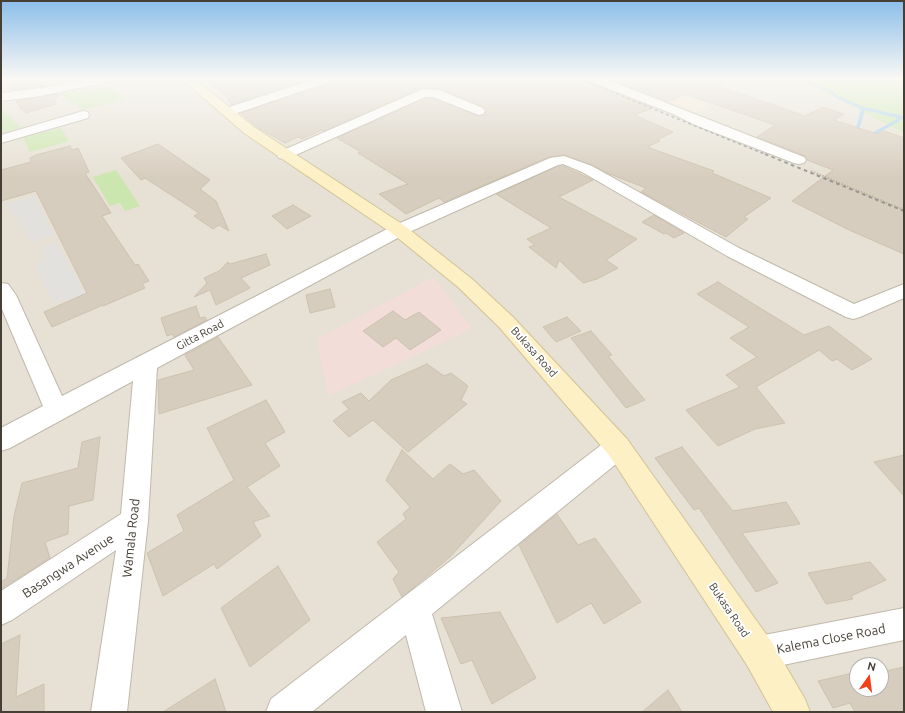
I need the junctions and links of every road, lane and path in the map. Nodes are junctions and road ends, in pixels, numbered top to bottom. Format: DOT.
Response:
graph roads {
  1 [pos="382,111"];
  2 [pos="678,111"];
  3 [pos="226,112"];
  4 [pos="83,115"];
  5 [pos="1,139"];
  6 [pos="284,155"];
  7 [pos="799,160"];
  8 [pos="904,210"];
  9 [pos="399,230"];
  10 [pos="1,289"];
  11 [pos="904,290"];
  12 [pos="146,364"];
  13 [pos="56,410"];
  14 [pos="1,440"];
  15 [pos="618,446"];
  16 [pos="134,521"];
  17 [pos="415,608"];
  18 [pos="1,609"];
  19 [pos="904,624"];
  20 [pos="759,653"];
  21 [pos="109,712"];
  22 [pos="284,712"];
  23 [pos="444,712"];
  24 [pos="792,712"];
  1 -- 6 [label="street"];
  2 -- 7 [label="street"];
  3 -- 6 [label="street, Bukasa Road"];
  4 -- 5 [label="street"];
  6 -- 9 [label="street, Bukasa Road"];
  7 -- 8 [label="path"];
  9 -- 11 [label="street, Gitta Road"];
  9 -- 12 [label="street, Gitta Road"];
  9 -- 15 [label="street, Bukasa Road"];
  10 -- 13 [label="street"];
  12 -- 13 [label="street, Gitta Road"];
  12 -- 16 [label="street, Wamala Road"];
  13 -- 14 [label="street, Gitta Road"];
  15 -- 17 [label="street"];
  15 -- 20 [label="street, Bukasa Road"];
  16 -- 18 [label="street, Basangwa Avenue"];
  16 -- 21 [label="street, Wamala Road"];
  17 -- 22 [label="street"];
  17 -- 23 [label="street"];
  19 -- 20 [label="street, Kalema Close Road"];
  20 -- 24 [label="street, Bukasa Road"];
}
